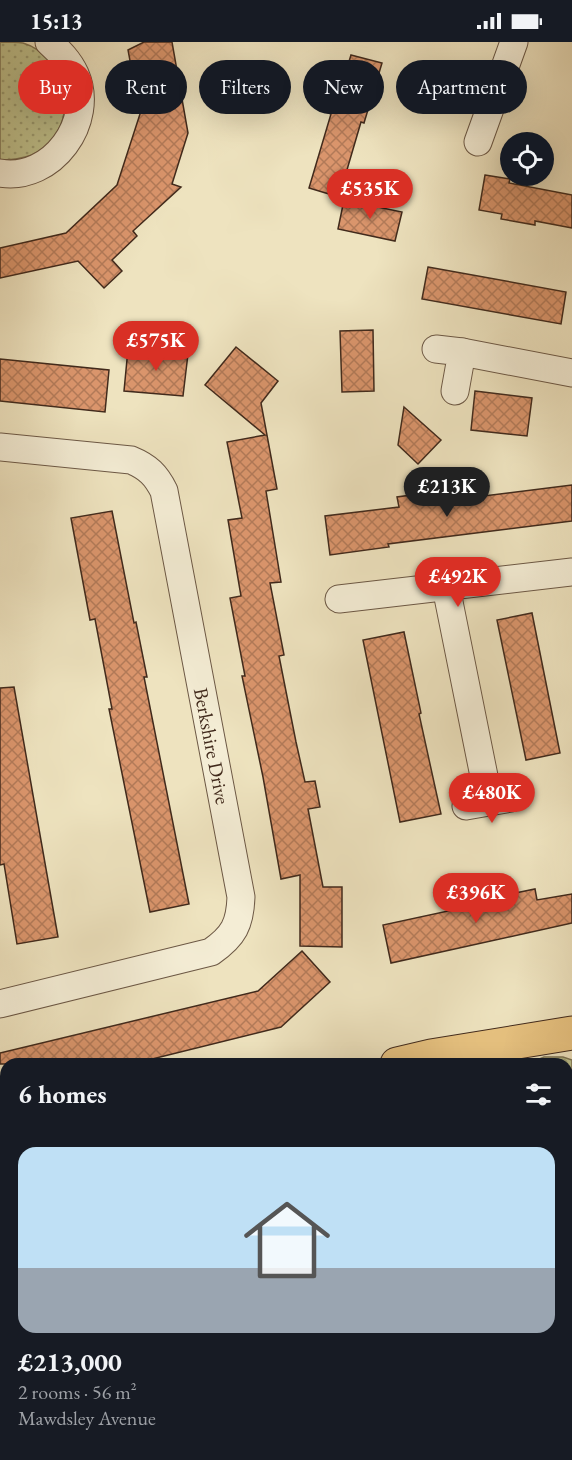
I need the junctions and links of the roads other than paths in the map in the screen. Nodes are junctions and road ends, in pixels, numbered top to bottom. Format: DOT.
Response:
graph roads {
  1 [pos="49,42"];
  2 [pos="514,42"];
  3 [pos="478,142"];
  4 [pos="0,173"];
  5 [pos="572,373"];
  6 [pos="455,391"];
  7 [pos="0,447"];
  8 [pos="572,572"];
  9 [pos="446,587"];
  10 [pos="339,599"];
  11 [pos="489,802"];
  12 [pos="0,1004"];
  13 [pos="572,1033"];
  14 [pos="422,1058"];
  1 -- 4 [label="street"];
  2 -- 3 [label="street"];
  5 -- 6 [label="street"];
  7 -- 12 [label="street, Berkshire Drive"];
  8 -- 9 [label="street"];
  9 -- 10 [label="street"];
  9 -- 11 [label="street"];
  13 -- 14 [label="main road"];
}
